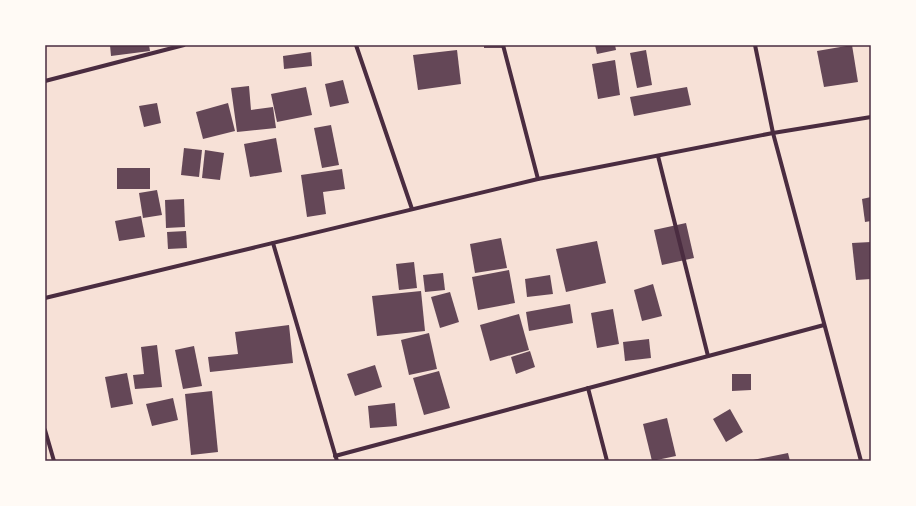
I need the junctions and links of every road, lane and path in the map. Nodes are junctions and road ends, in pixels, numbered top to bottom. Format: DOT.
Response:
graph roads {
  1 [pos="184,45"];
  2 [pos="356,45"];
  3 [pos="503,45"];
  4 [pos="754,45"];
  5 [pos="45,81"];
  6 [pos="871,117"];
  7 [pos="773,134"];
  8 [pos="658,156"];
  9 [pos="538,179"];
  10 [pos="412,209"];
  11 [pos="272,243"];
  12 [pos="45,298"];
  13 [pos="824,324"];
  14 [pos="708,356"];
  15 [pos="588,388"];
  16 [pos="45,430"];
  17 [pos="335,456"];
  18 [pos="54,461"];
  19 [pos="337,461"];
  20 [pos="607,461"];
  21 [pos="861,461"];
  1 -- 5 [label="street"];
  2 -- 10 [label="street"];
  3 -- 9 [label="street"];
  4 -- 7 [label="street"];
  6 -- 7 [label="street"];
  7 -- 8 [label="street"];
  7 -- 13 [label="street"];
  8 -- 9 [label="street"];
  8 -- 14 [label="street"];
  9 -- 10 [label="street"];
  10 -- 11 [label="street"];
  11 -- 12 [label="street"];
  11 -- 17 [label="street"];
  13 -- 14 [label="street"];
  13 -- 21 [label="street"];
  14 -- 15 [label="street"];
  15 -- 17 [label="street"];
  15 -- 20 [label="street"];
  16 -- 18 [label="street"];
  17 -- 19 [label="street"];
}
